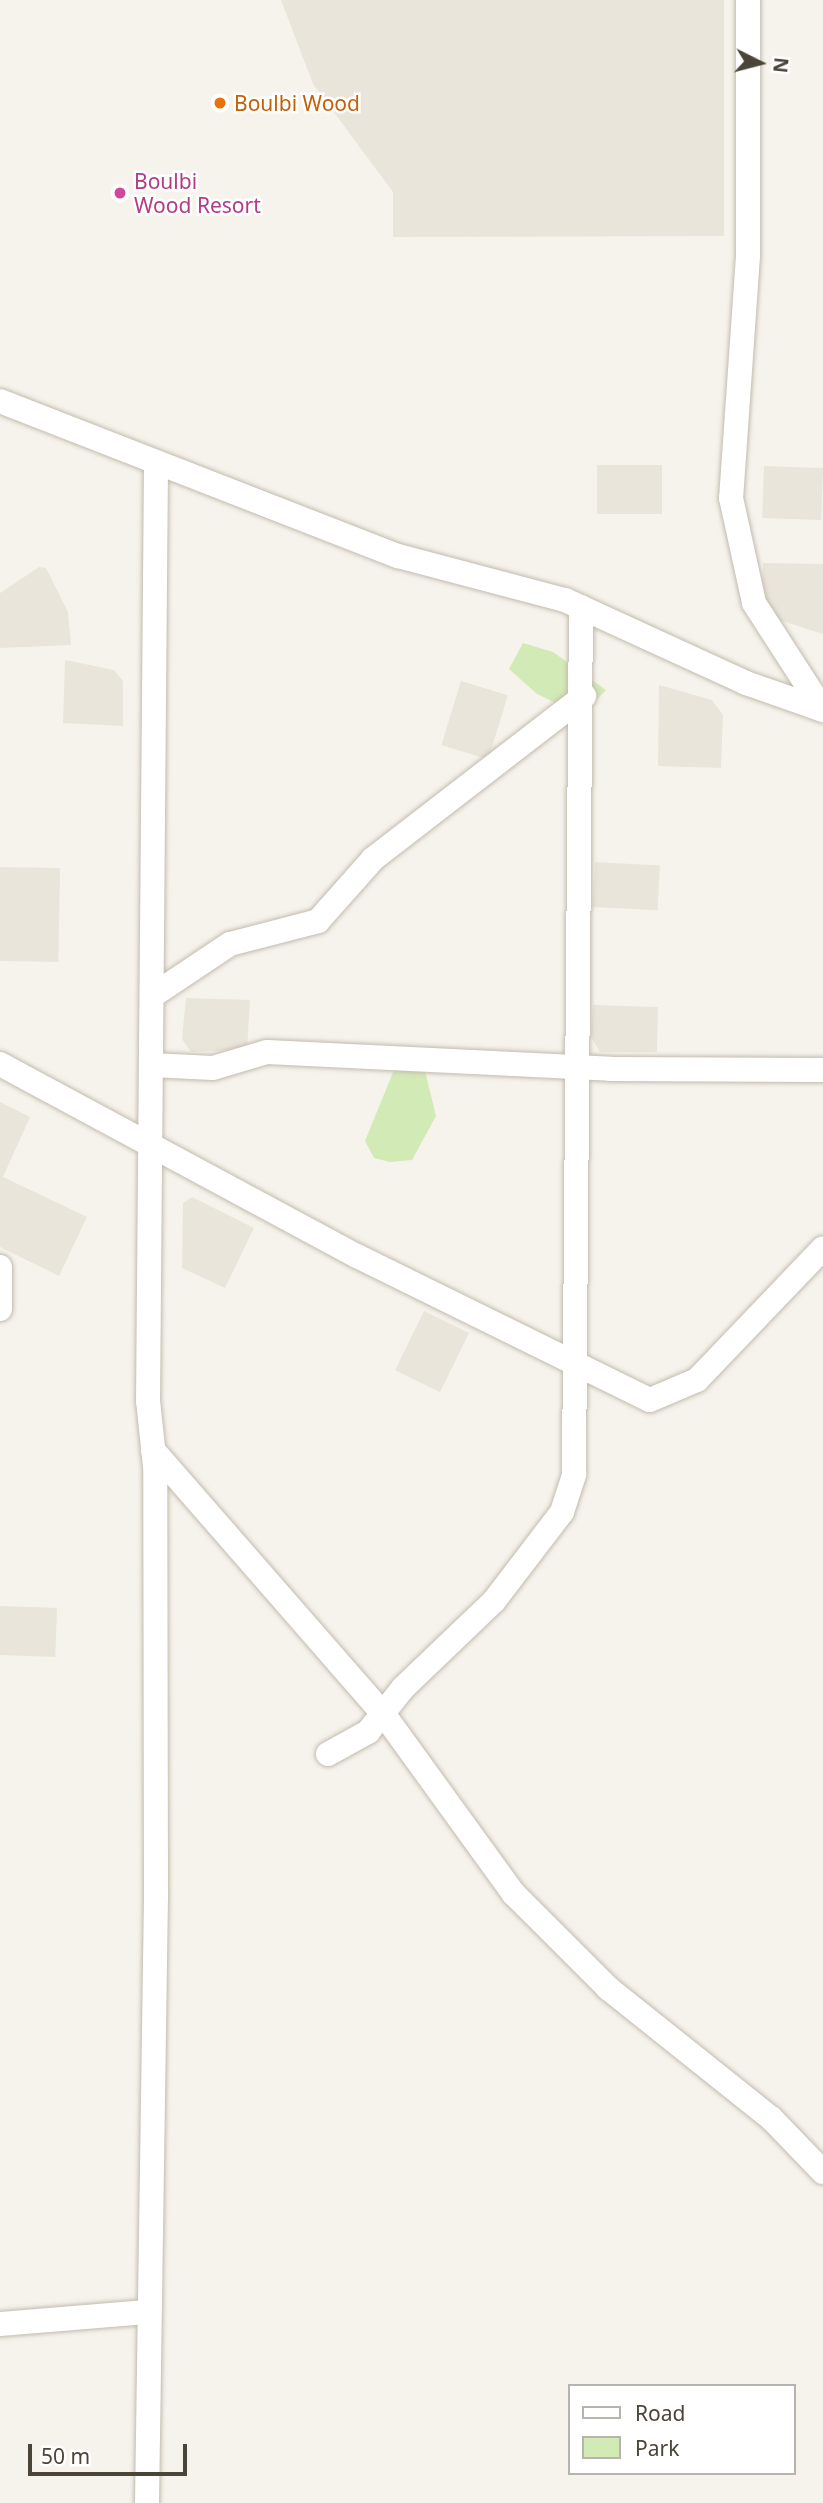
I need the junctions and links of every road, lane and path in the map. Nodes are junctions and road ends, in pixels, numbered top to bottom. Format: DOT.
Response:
graph roads {
  1 [pos="748,0"];
  2 [pos="0,401"];
  3 [pos="156,464"];
  4 [pos="580,607"];
  5 [pos="583,696"];
  6 [pos="152,996"];
  7 [pos="0,1064"];
  8 [pos="151,1065"];
  9 [pos="577,1067"];
  10 [pos="823,1070"];
  11 [pos="150,1140"];
  12 [pos="823,1248"];
  13 [pos="0,1267"];
  14 [pos="0,1309"];
  15 [pos="575,1368"];
  16 [pos="153,1450"];
  17 [pos="385,1716"];
  18 [pos="328,1754"];
  19 [pos="823,2172"];
  20 [pos="147,2312"];
  21 [pos="0,2324"];
  22 [pos="147,2503"];
  1 -- 4 [label="street"];
  2 -- 3 [label="street"];
  3 -- 4 [label="street"];
  3 -- 6 [label="street"];
  4 -- 5 [label="street"];
  5 -- 6 [label="street"];
  5 -- 9 [label="street"];
  6 -- 8 [label="street"];
  7 -- 11 [label="street"];
  8 -- 9 [label="street"];
  8 -- 11 [label="street"];
  9 -- 10 [label="street"];
  9 -- 15 [label="street"];
  11 -- 15 [label="street"];
  11 -- 16 [label="street"];
  12 -- 15 [label="street"];
  13 -- 14 [label="street"];
  15 -- 17 [label="street"];
  16 -- 17 [label="street"];
  16 -- 20 [label="street"];
  17 -- 18 [label="street"];
  17 -- 19 [label="street"];
  20 -- 21 [label="street"];
  20 -- 22 [label="street"];
}
